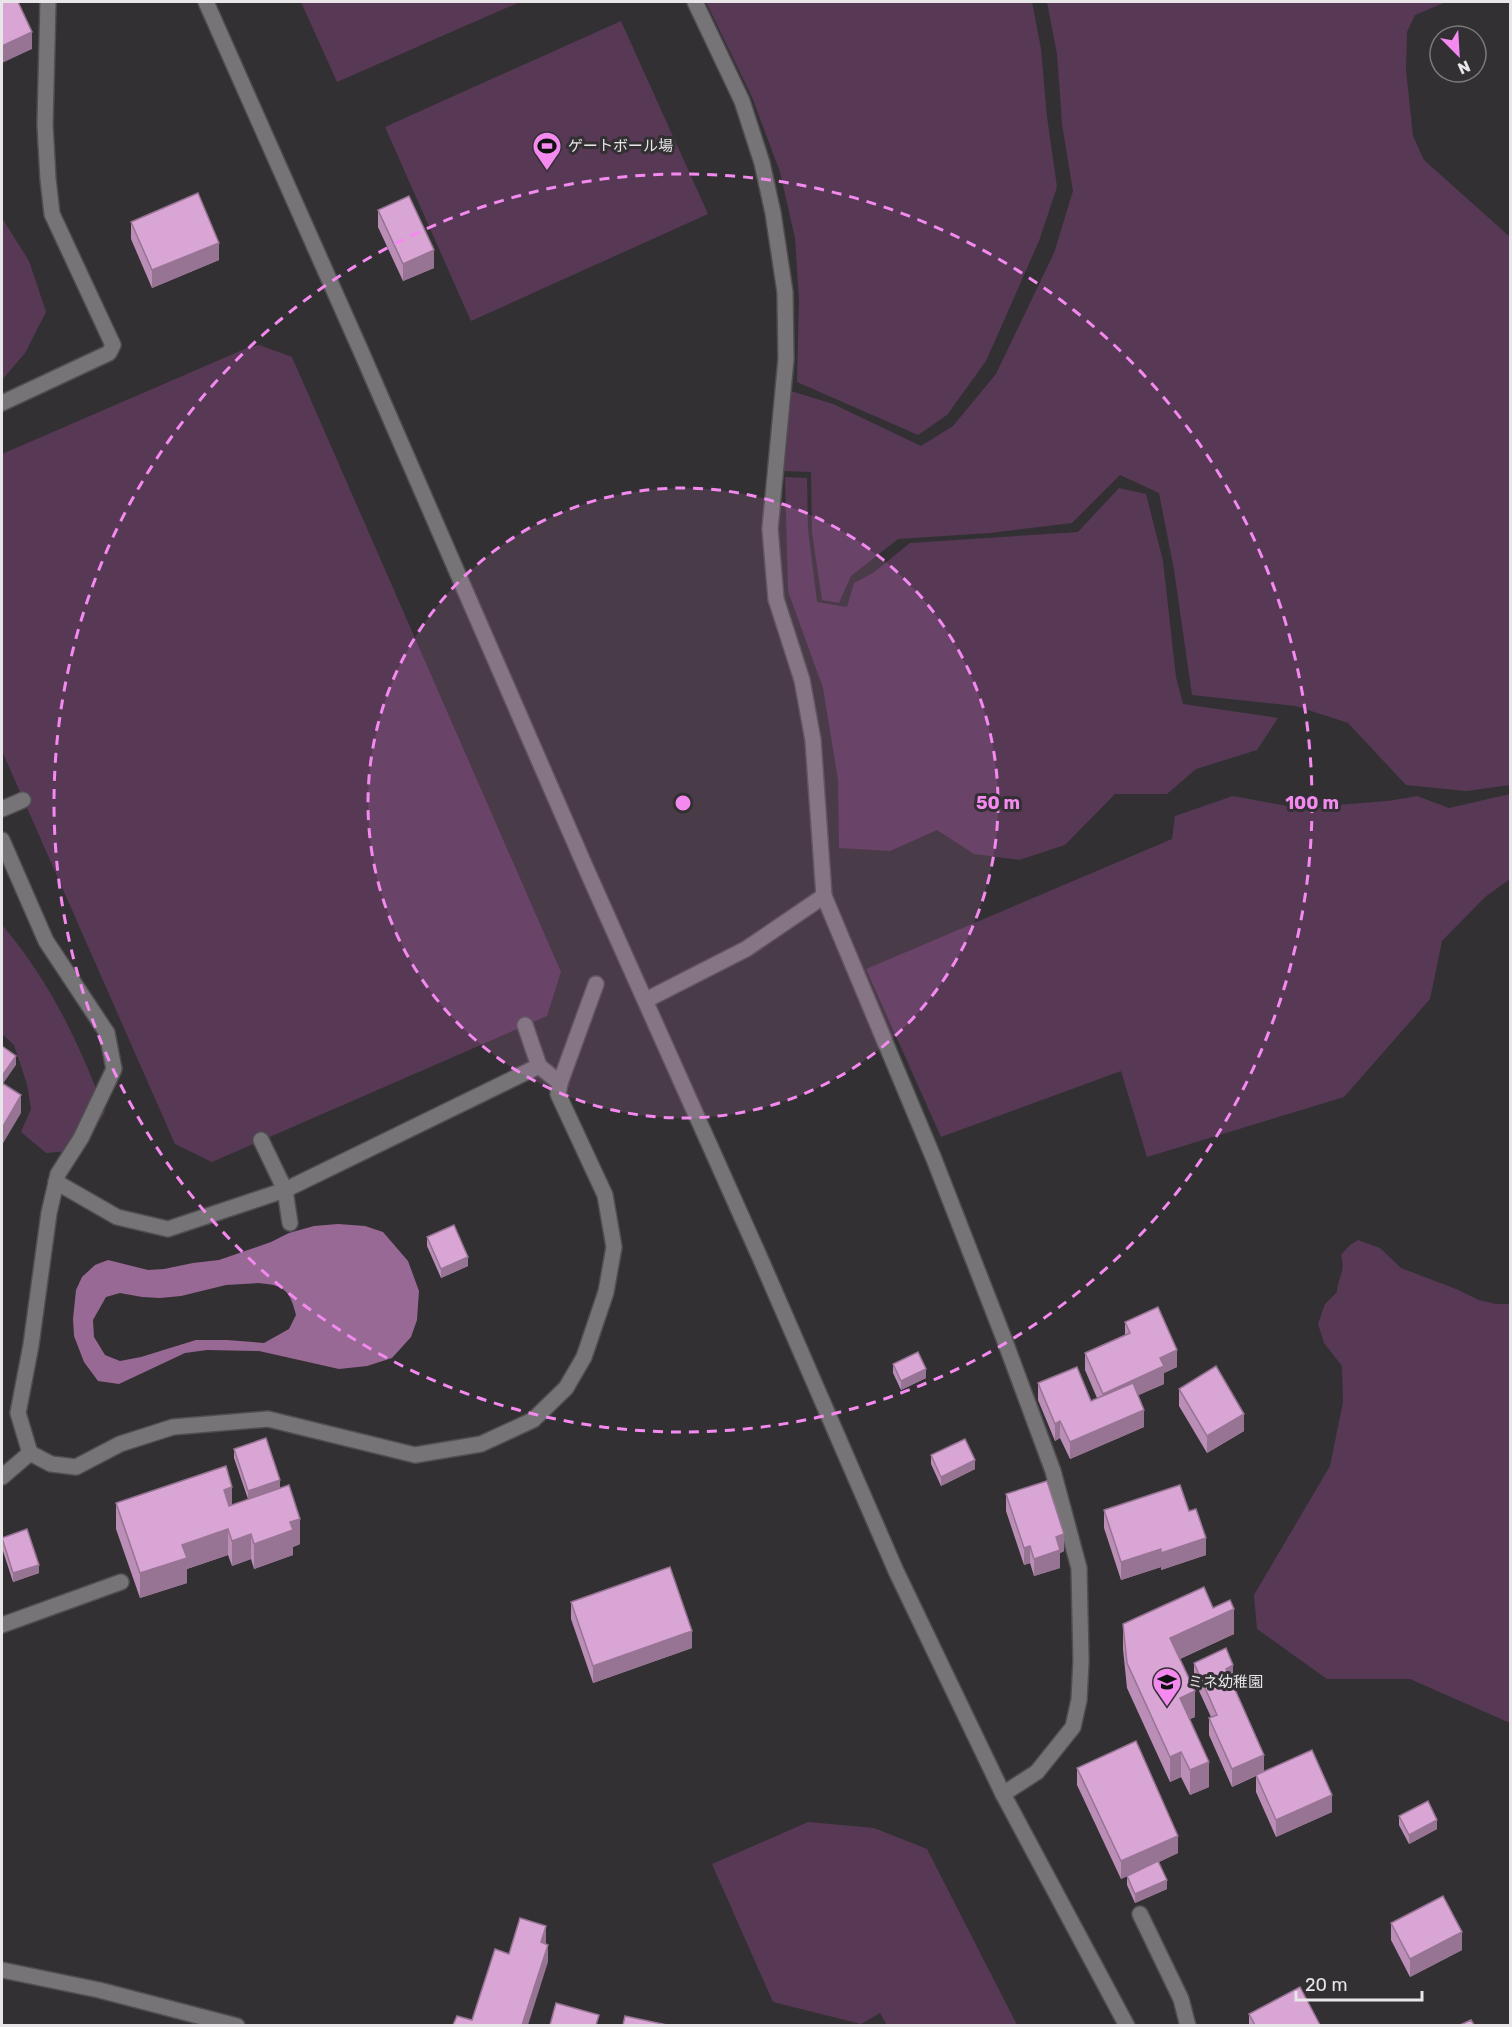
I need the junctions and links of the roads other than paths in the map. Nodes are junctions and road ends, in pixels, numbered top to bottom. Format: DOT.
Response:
graph roads {
  1 [pos="48,2"];
  2 [pos="206,2"];
  3 [pos="695,2"];
  4 [pos="2,403"];
  5 [pos="23,800"];
  6 [pos="2,809"];
  7 [pos="2,840"];
  8 [pos="824,896"];
  9 [pos="596,984"];
  10 [pos="646,1000"];
  11 [pos="525,1025"];
  12 [pos="539,1066"];
  13 [pos="560,1083"];
  14 [pos="261,1140"];
  15 [pos="57,1182"];
  16 [pos="285,1190"];
  17 [pos="290,1223"];
  18 [pos="30,1453"];
  19 [pos="2,1477"];
  20 [pos="121,1582"];
  21 [pos="2,1625"];
  22 [pos="1003,1794"];
  23 [pos="1140,1914"];
  24 [pos="2,1970"];
  25 [pos="237,2025"];
  26 [pos="1127,2025"];
  27 [pos="1188,2025"];
  1 -- 4 [label="street"];
  2 -- 10 [label="street"];
  3 -- 8 [label="street"];
  5 -- 6 [label="street"];
  7 -- 15 [label="street"];
  8 -- 10 [label="street"];
  8 -- 22 [label="street"];
  9 -- 13 [label="street"];
  10 -- 22 [label="street"];
  11 -- 12 [label="street"];
  12 -- 13 [label="street"];
  12 -- 16 [label="street"];
  13 -- 18 [label="street"];
  14 -- 16 [label="street"];
  15 -- 16 [label="street"];
  15 -- 18 [label="street"];
  16 -- 17 [label="street"];
  18 -- 19 [label="street"];
  20 -- 21 [label="street"];
  22 -- 26 [label="street"];
  23 -- 27 [label="street"];
  24 -- 25 [label="street"];
}
